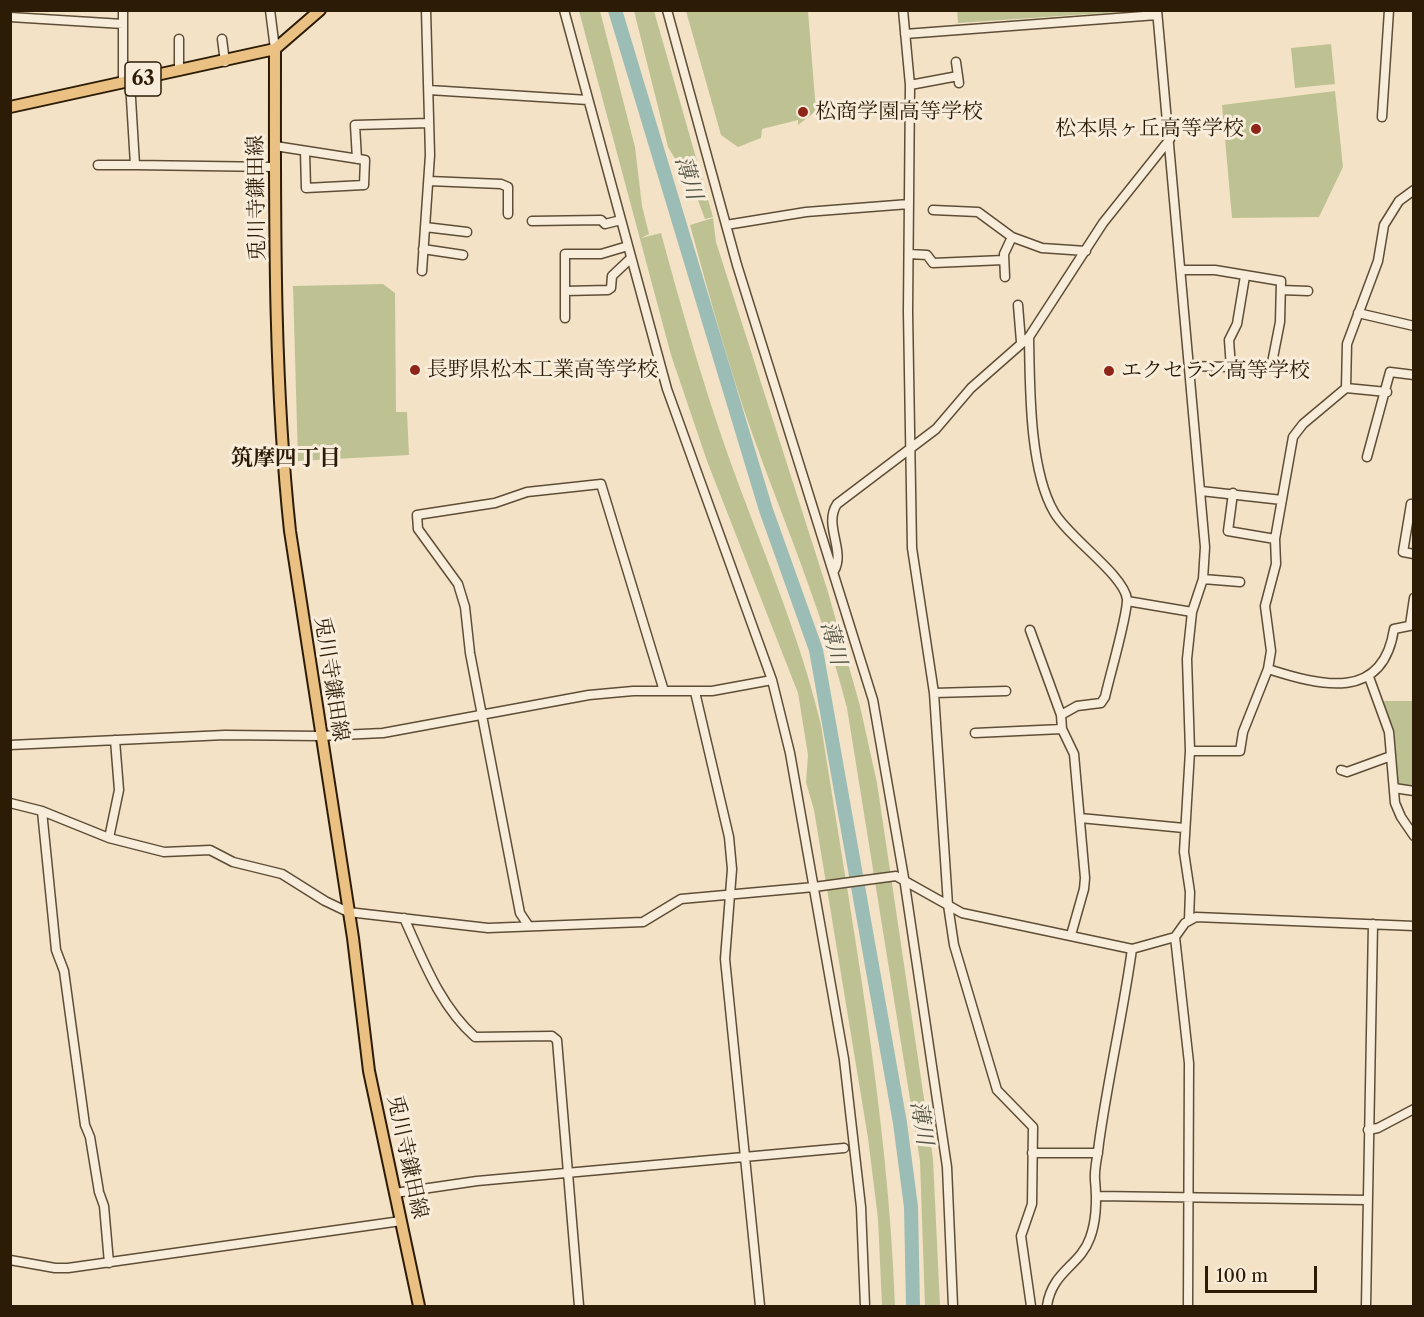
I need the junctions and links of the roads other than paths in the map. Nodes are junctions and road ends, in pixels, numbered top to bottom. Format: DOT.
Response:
graph roads {
  1 [pos="123,10"];
  2 [pos="270,10"];
  3 [pos="320,10"];
  4 [pos="426,10"];
  5 [pos="564,10"];
  6 [pos="667,10"];
  7 [pos="903,10"];
  8 [pos="1389,10"];
  9 [pos="1157,13"];
  10 [pos="37,15"];
  11 [pos="10,17"];
  12 [pos="123,24"];
  13 [pos="905,34"];
  14 [pos="179,39"];
  15 [pos="222,39"];
  16 [pos="275,49"];
  17 [pos="225,62"];
  18 [pos="956,62"];
  19 [pos="179,71"];
  20 [pos="127,82"];
  21 [pos="910,85"];
  22 [pos="429,90"];
  23 [pos="588,100"];
  24 [pos="10,107"];
  25 [pos="1382,117"];
  26 [pos="429,123"];
  27 [pos="1170,139"];
  28 [pos="275,146"];
  29 [pos="305,151"];
  30 [pos="357,159"];
  31 [pos="98,165"];
  32 [pos="135,165"];
  33 [pos="274,167"];
  34 [pos="429,181"];
  35 [pos="1413,190"];
  36 [pos="909,204"];
  37 [pos="933,210"];
  38 [pos="508,214"];
  39 [pos="621,220"];
  40 [pos="532,221"];
  41 [pos="726,225"];
  42 [pos="425,227"];
  43 [pos="467,232"];
  44 [pos="1012,237"];
  45 [pos="628,246"];
  46 [pos="423,249"];
  47 [pos="1086,251"];
  48 [pos="909,254"];
  49 [pos="464,255"];
  50 [pos="631,258"];
  51 [pos="1004,260"];
  52 [pos="1181,270"];
  53 [pos="422,271"];
  54 [pos="1245,276"];
  55 [pos="1005,277"];
  56 [pos="1281,290"];
  57 [pos="565,291"];
  58 [pos="1308,291"];
  59 [pos="1018,305"];
  60 [pos="1358,313"];
  61 [pos="565,318"];
  62 [pos="1413,326"];
  63 [pos="1025,340"];
  64 [pos="1189,366"];
  65 [pos="1231,368"];
  66 [pos="1413,375"];
  67 [pos="1346,388"];
  68 [pos="1387,392"];
  69 [pos="909,450"];
  70 [pos="1367,457"];
  71 [pos="1201,491"];
  72 [pos="1233,493"];
  73 [pos="1282,500"];
  74 [pos="1411,504"];
  75 [pos="1275,538"];
  76 [pos="1413,554"];
  77 [pos="834,571"];
  78 [pos="1203,579"];
  79 [pos="1240,582"];
  80 [pos="1413,598"];
  81 [pos="1127,601"];
  82 [pos="1192,612"];
  83 [pos="1412,625"];
  84 [pos="1030,630"];
  85 [pos="1268,669"];
  86 [pos="1369,677"];
  87 [pos="772,680"];
  88 [pos="1006,690"];
  89 [pos="664,691"];
  90 [pos="694,692"];
  91 [pos="934,693"];
  92 [pos="1060,715"];
  93 [pos="483,716"];
  94 [pos="1062,729"];
  95 [pos="975,733"];
  96 [pos="320,736"];
  97 [pos="115,740"];
  98 [pos="10,745"];
  99 [pos="1190,750"];
  100 [pos="1391,756"];
  101 [pos="1341,770"];
  102 [pos="1394,788"];
  103 [pos="1413,791"];
  104 [pos="10,803"];
  105 [pos="42,811"];
  106 [pos="1080,819"];
  107 [pos="1184,828"];
  108 [pos="1413,836"];
  109 [pos="109,838"];
  110 [pos="900,877"];
  111 [pos="818,887"];
  112 [pos="731,894"];
  113 [pos="948,905"];
  114 [pos="348,912"];
  115 [pos="404,918"];
  116 [pos="1189,920"];
  117 [pos="1373,924"];
  118 [pos="528,926"];
  119 [pos="1413,926"];
  120 [pos="1071,935"];
  121 [pos="1175,937"];
  122 [pos="1132,949"];
  123 [pos="1413,1109"];
  124 [pos="1368,1130"];
  125 [pos="854,1141"];
  126 [pos="844,1148"];
  127 [pos="1032,1153"];
  128 [pos="1098,1153"];
  129 [pos="855,1154"];
  130 [pos="746,1156"];
  131 [pos="568,1174"];
  132 [pos="395,1193"];
  133 [pos="1098,1196"];
  134 [pos="1188,1197"];
  135 [pos="1367,1200"];
  136 [pos="400,1221"];
  137 [pos="10,1260"];
  138 [pos="110,1263"];
  139 [pos="419,1306"];
  140 [pos="579,1306"];
  141 [pos="760,1306"];
  142 [pos="866,1306"];
  143 [pos="953,1306"];
  144 [pos="1031,1306"];
  145 [pos="1047,1306"];
  146 [pos="1188,1306"];
  147 [pos="1366,1306"];
  1 -- 12 [label="street"];
  2 -- 16 [label="street"];
  3 -- 16 [label="main road, 63"];
  4 -- 22 [label="street"];
  5 -- 23 [label="street"];
  6 -- 41 [label="street"];
  7 -- 13 [label="street"];
  8 -- 25 [label="street"];
  9 -- 13 [label="street"];
  9 -- 27 [label="street"];
  10 -- 11 [label="street"];
  10 -- 12 [label="street"];
  12 -- 20 [label="street"];
  13 -- 21 [label="street"];
  14 -- 19 [label="street"];
  15 -- 17 [label="street"];
  16 -- 17 [label="main road, 63"];
  16 -- 28 [label="main road, 兎川寺鎌田線"];
  17 -- 19 [label="main road, 63"];
  18 -- 21 [label="street"];
  19 -- 20 [label="main road, 63"];
  20 -- 24 [label="main road, 63"];
  20 -- 32 [label="street"];
  21 -- 36 [label="street"];
  22 -- 23 [label="street"];
  22 -- 26 [label="street"];
  23 -- 39 [label="street"];
  26 -- 30 [label="street"];
  26 -- 34 [label="street"];
  27 -- 47 [label="street"];
  27 -- 52 [label="street"];
  28 -- 29 [label="street"];
  28 -- 33 [label="main road, 兎川寺鎌田線"];
  29 -- 30 [label="street"];
  29 -- 30 [label="street"];
  31 -- 32 [label="street"];
  32 -- 33 [label="street"];
  33 -- 96 [label="main road, 兎川寺鎌田線"];
  34 -- 38 [label="street"];
  34 -- 42 [label="street"];
  35 -- 60 [label="street"];
  36 -- 41 [label="street"];
  36 -- 48 [label="street"];
  37 -- 44 [label="street"];
  39 -- 40 [label="street"];
  39 -- 45 [label="street"];
  41 -- 77 [label="street"];
  42 -- 43 [label="street"];
  42 -- 46 [label="street"];
  44 -- 47 [label="street"];
  44 -- 51 [label="street"];
  45 -- 50 [label="street"];
  45 -- 57 [label="street"];
  46 -- 49 [label="street"];
  46 -- 53 [label="street"];
  47 -- 63 [label="street"];
  48 -- 51 [label="street"];
  48 -- 69 [label="street"];
  50 -- 57 [label="street"];
  50 -- 87 [label="street"];
  51 -- 55 [label="street"];
  52 -- 54 [label="street"];
  52 -- 64 [label="street"];
  54 -- 56 [label="street"];
  54 -- 65 [label="street"];
  56 -- 58 [label="street"];
  56 -- 65 [label="street"];
  57 -- 61 [label="street"];
  59 -- 63 [label="street"];
  60 -- 62 [label="street"];
  60 -- 67 [label="street"];
  63 -- 69 [label="street"];
  63 -- 81 [label="street"];
  64 -- 65 [label="street"];
  64 -- 71 [label="street"];
  66 -- 68 [label="street"];
  67 -- 68 [label="street"];
  67 -- 73 [label="street"];
  68 -- 70 [label="street"];
  69 -- 77 [label="street"];
  69 -- 91 [label="street"];
  71 -- 72 [label="street"];
  71 -- 78 [label="street"];
  72 -- 73 [label="street"];
  72 -- 75 [label="street"];
  73 -- 75 [label="street"];
  74 -- 76 [label="street"];
  75 -- 85 [label="street"];
  77 -- 110 [label="street"];
  78 -- 79 [label="street"];
  78 -- 82 [label="street"];
  80 -- 83 [label="street"];
  81 -- 82 [label="street"];
  81 -- 92 [label="street"];
  82 -- 99 [label="street"];
  83 -- 86 [label="street"];
  84 -- 92 [label="street"];
  85 -- 86 [label="street"];
  85 -- 99 [label="street"];
  86 -- 100 [label="street"];
  87 -- 90 [label="street"];
  87 -- 111 [label="street"];
  88 -- 91 [label="street"];
  89 -- 90 [label="street"];
  89 -- 93 [label="street"];
  89 -- 93 [label="street"];
  90 -- 112 [label="street"];
  91 -- 113 [label="street"];
  92 -- 94 [label="street"];
  93 -- 96 [label="street"];
  93 -- 118 [label="street"];
  94 -- 95 [label="street"];
  94 -- 106 [label="street"];
  96 -- 97 [label="street"];
  96 -- 114 [label="main road, 兎川寺鎌田線"];
  97 -- 98 [label="street"];
  97 -- 109 [label="street"];
  99 -- 107 [label="street"];
  100 -- 101 [label="street"];
  100 -- 102 [label="street"];
  102 -- 103 [label="street"];
  102 -- 108 [label="street"];
  104 -- 105 [label="street"];
  105 -- 109 [label="street"];
  105 -- 138 [label="street"];
  106 -- 107 [label="street"];
  106 -- 120 [label="street"];
  107 -- 116 [label="street"];
  109 -- 114 [label="street"];
  110 -- 111 [label="street"];
  110 -- 113 [label="street"];
  110 -- 143 [label="street"];
  111 -- 112 [label="street"];
  111 -- 125 [label="street"];
  112 -- 118 [label="street"];
  112 -- 130 [label="street"];
  113 -- 120 [label="street"];
  113 -- 127 [label="street"];
  114 -- 115 [label="street"];
  114 -- 132 [label="main road, 兎川寺鎌田線"];
  115 -- 118 [label="street"];
  115 -- 131 [label="street"];
  116 -- 117 [label="street"];
  116 -- 121 [label="street"];
  117 -- 119 [label="street"];
  117 -- 124 [label="street"];
  120 -- 122 [label="street"];
  121 -- 122 [label="street"];
  121 -- 134 [label="street"];
  122 -- 128 [label="street"];
  123 -- 124 [label="street"];
  124 -- 135 [label="street"];
  125 -- 126 [label="street"];
  125 -- 129 [label="street"];
  126 -- 129 [label="street"];
  126 -- 130 [label="street"];
  127 -- 128 [label="street"];
  127 -- 144 [label="street"];
  128 -- 133 [label="street"];
  129 -- 142 [label="street"];
  130 -- 131 [label="street"];
  130 -- 141 [label="street"];
  131 -- 132 [label="street"];
  131 -- 140 [label="street"];
  132 -- 136 [label="main road, 兎川寺鎌田線"];
  133 -- 134 [label="street"];
  133 -- 145 [label="street"];
  134 -- 135 [label="street"];
  134 -- 146 [label="street"];
  135 -- 147 [label="street"];
  136 -- 138 [label="street"];
  136 -- 139 [label="main road, 兎川寺鎌田線"];
  137 -- 138 [label="street"];
}
